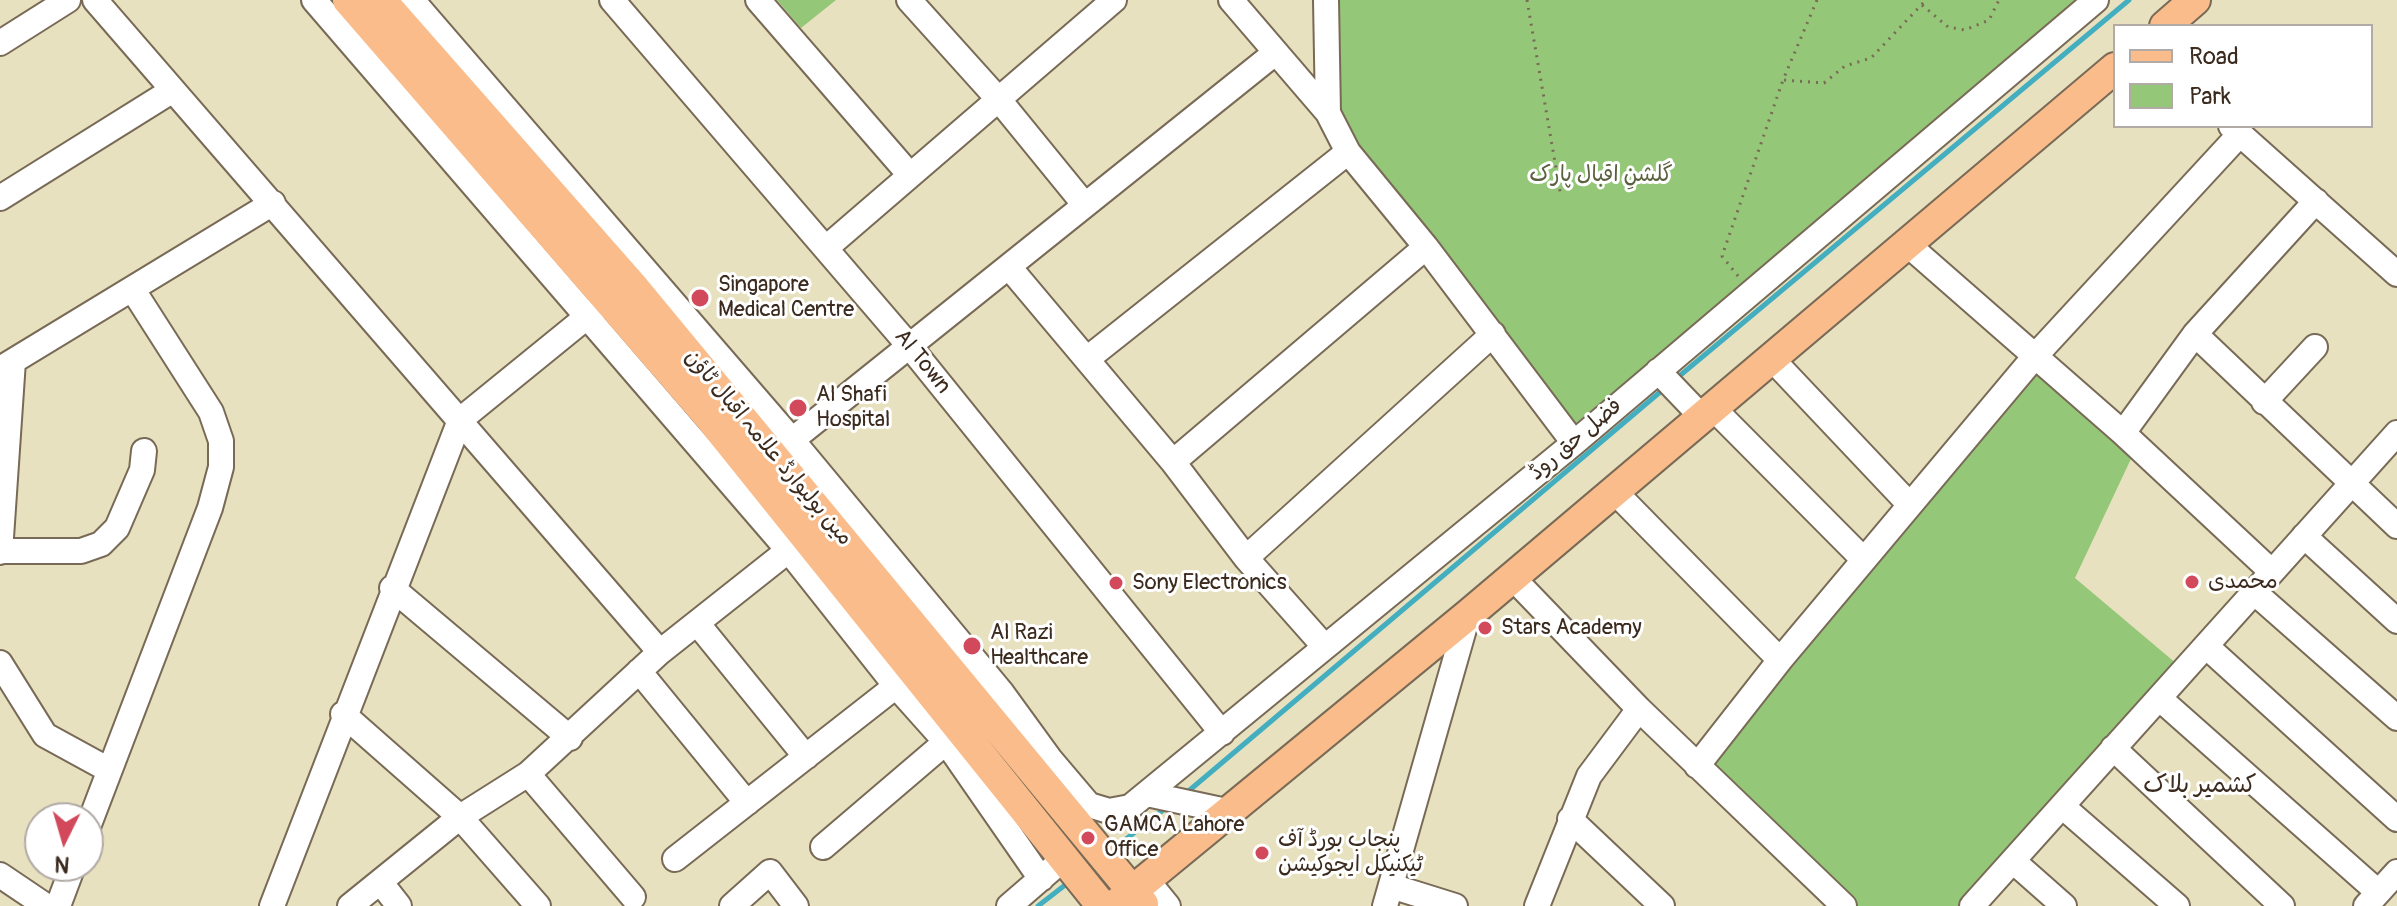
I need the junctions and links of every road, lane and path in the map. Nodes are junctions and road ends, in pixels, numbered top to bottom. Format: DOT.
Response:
graph roads {
  1 [pos="68,0"];
  2 [pos="95,0"];
  3 [pos="314,0"];
  4 [pos="348,0"];
  5 [pos="381,0"];
  6 [pos="412,0"];
  7 [pos="612,0"];
  8 [pos="758,0"];
  9 [pos="1114,0"];
  10 [pos="1231,0"];
  11 [pos="1326,0"];
  12 [pos="1527,0"];
  13 [pos="1817,0"];
  14 [pos="1926,0"];
  15 [pos="1999,0"];
  16 [pos="2096,0"];
  17 [pos="2195,0"];
  18 [pos="913,1"];
  19 [pos="1921,5"];
  20 [pos="2167,24"];
  21 [pos="0,43"];
  22 [pos="1275,53"];
  23 [pos="2113,70"];
  24 [pos="1783,80"];
  25 [pos="173,90"];
  26 [pos="1000,101"];
  27 [pos="1328,113"];
  28 [pos="2236,130"];
  29 [pos="1348,152"];
  30 [pos="909,174"];
  31 [pos="1561,197"];
  32 [pos="0,198"];
  33 [pos="2316,201"];
  34 [pos="273,203"];
  35 [pos="1084,204"];
  36 [pos="1907,244"];
  37 [pos="1426,247"];
  38 [pos="826,248"];
  39 [pos="1009,267"];
  40 [pos="2397,274"];
  41 [pos="133,290"];
  42 [pos="1751,293"];
  43 [pos="597,308"];
  44 [pos="1493,334"];
  45 [pos="2195,334"];
  46 [pos="2315,347"];
  47 [pos="911,348"];
  48 [pos="2036,355"];
  49 [pos="1771,358"];
  50 [pos="1087,359"];
  51 [pos="6,365"];
  52 [pos="1661,375"];
  53 [pos="2264,402"];
  54 [pos="1699,407"];
  55 [pos="460,420"];
  56 [pos="2123,433"];
  57 [pos="2397,433"];
  58 [pos="792,440"];
  59 [pos="1574,443"];
  60 [pos="144,451"];
  61 [pos="1173,462"];
  62 [pos="2351,484"];
  63 [pos="1614,491"];
  64 [pos="1910,505"];
  65 [pos="2397,526"];
  66 [pos="2304,536"];
  67 [pos="798,543"];
  68 [pos="0,551"];
  69 [pos="1246,558"];
  70 [pos="1864,560"];
  71 [pos="2272,572"];
  72 [pos="1512,577"];
  73 [pos="392,588"];
  74 [pos="2254,592"];
  75 [pos="1468,615"];
  76 [pos="2397,621"];
  77 [pos="697,623"];
  78 [pos="1324,646"];
  79 [pos="2206,646"];
  80 [pos="660,652"];
  81 [pos="1780,660"];
  82 [pos="0,663"];
  83 [pos="639,671"];
  84 [pos="896,686"];
  85 [pos="2159,698"];
  86 [pos="1639,709"];
  87 [pos="343,714"];
  88 [pos="2397,718"];
  89 [pos="1222,733"];
  90 [pos="570,738"];
  91 [pos="946,742"];
  92 [pos="2113,748"];
  93 [pos="806,757"];
  94 [pos="1041,766"];
  95 [pos="1697,766"];
  96 [pos="109,770"];
  97 [pos="528,774"];
  98 [pos="1157,796"];
  99 [pos="97,802"];
  100 [pos="747,803"];
  101 [pos="2062,806"];
  102 [pos="1216,808"];
  103 [pos="460,817"];
  104 [pos="1570,819"];
  105 [pos="2397,819"];
  106 [pos="823,847"];
  107 [pos="675,859"];
  108 [pos="2013,861"];
  109 [pos="1067,862"];
  110 [pos="2397,872"];
  111 [pos="0,875"];
  112 [pos="67,882"];
  113 [pos="381,883"];
  114 [pos="1122,895"];
  115 [pos="1388,896"];
  116 [pos="633,897"];
  117 [pos="1025,897"];
  118 [pos="2372,899"];
  119 [pos="1836,903"];
  120 [pos="46,906"];
  121 [pos="58,906"];
  122 [pos="272,906"];
  123 [pos="350,906"];
  124 [pos="399,906"];
  125 [pos="538,906"];
  126 [pos="732,906"];
  127 [pos="796,906"];
  128 [pos="1168,906"];
  129 [pos="1455,906"];
  130 [pos="1537,906"];
  131 [pos="1662,906"];
  132 [pos="1972,906"];
  133 [pos="2064,906"];
  134 [pos="2177,906"];
  135 [pos="2282,906"];
  1 -- 21 [label="street"];
  2 -- 25 [label="street"];
  3 -- 43 [label="street"];
  4 -- 43 [label="main road, مین بولیوارڈ علامہ اقبال ٹاؤن"];
  5 -- 94 [label="main road, مین بولیوارڈ علامہ اقبال ٹاؤن"];
  6 -- 58 [label="street, فضل حق روڈ"];
  7 -- 38 [label="street, AI Town"];
  8 -- 30 [label="street"];
  9 -- 26 [label="street"];
  10 -- 22 [label="street"];
  11 -- 27 [label="street"];
  12 -- 31 [label="path"];
  13 -- 24 [label="path"];
  14 -- 19 [label="path"];
  15 -- 19 [label="path"];
  16 -- 42 [label="street, فضل حق روڈ"];
  17 -- 20 [label="main road"];
  18 -- 26 [label="street"];
  19 -- 24 [label="path"];
  22 -- 27 [label="street"];
  22 -- 35 [label="street"];
  23 -- 36 [label="main road"];
  24 -- 42 [label="path"];
  25 -- 32 [label="street"];
  25 -- 34 [label="street"];
  26 -- 30 [label="street"];
  26 -- 35 [label="street"];
  27 -- 29 [label="street"];
  28 -- 33 [label="street"];
  28 -- 48 [label="street"];
  29 -- 37 [label="street"];
  29 -- 50 [label="street"];
  30 -- 38 [label="street"];
  33 -- 40 [label="street"];
  33 -- 45 [label="street"];
  34 -- 41 [label="street"];
  34 -- 55 [label="street"];
  35 -- 39 [label="street"];
  36 -- 48 [label="street"];
  36 -- 49 [label="main road"];
  37 -- 44 [label="street"];
  37 -- 61 [label="street"];
  38 -- 47 [label="street, AI Town"];
  39 -- 47 [label="street"];
  39 -- 50 [label="street"];
  41 -- 51 [label="street"];
  41 -- 96 [label="street"];
  42 -- 52 [label="street, فضل حق روڈ"];
  43 -- 55 [label="street"];
  43 -- 67 [label="main road, مین بولیوارڈ علامہ اقبال ٹاؤن"];
  44 -- 59 [label="street"];
  44 -- 69 [label="street"];
  45 -- 53 [label="street"];
  45 -- 56 [label="street"];
  46 -- 53 [label="street"];
  47 -- 58 [label="street"];
  47 -- 89 [label="street, AI Town"];
  48 -- 56 [label="street"];
  48 -- 64 [label="street"];
  49 -- 54 [label="main road"];
  49 -- 64 [label="street"];
  50 -- 61 [label="street"];
  51 -- 68 [label="street"];
  52 -- 54 [label="street"];
  52 -- 59 [label="street, فضل حق روڈ"];
  53 -- 62 [label="street"];
  54 -- 63 [label="main road"];
  54 -- 70 [label="street"];
  55 -- 73 [label="street"];
  55 -- 80 [label="street"];
  56 -- 71 [label="street"];
  57 -- 62 [label="street"];
  58 -- 94 [label="street, فضل حق روڈ"];
  59 -- 78 [label="street, فضل حق روڈ"];
  60 -- 68 [label="street"];
  61 -- 69 [label="street"];
  62 -- 65 [label="street"];
  62 -- 66 [label="street"];
  63 -- 72 [label="main road"];
  63 -- 81 [label="street"];
  64 -- 70 [label="street"];
  66 -- 71 [label="street"];
  66 -- 76 [label="street"];
  67 -- 77 [label="street"];
  67 -- 84 [label="street"];
  67 -- 109 [label="main road, مین بولیوارڈ علامہ اقبال ٹاؤن"];
  69 -- 78 [label="street"];
  70 -- 81 [label="street"];
  71 -- 74 [label="street"];
  72 -- 75 [label="main road"];
  72 -- 86 [label="street"];
  73 -- 87 [label="street"];
  73 -- 90 [label="street"];
  74 -- 79 [label="street"];
  74 -- 88 [label="street"];
  75 -- 102 [label="main road"];
  75 -- 115 [label="street"];
  77 -- 80 [label="street"];
  77 -- 93 [label="street"];
  78 -- 89 [label="street, فضل حق روڈ"];
  79 -- 85 [label="street"];
  79 -- 105 [label="street"];
  80 -- 83 [label="street"];
  81 -- 95 [label="street"];
  82 -- 96 [label="street"];
  83 -- 90 [label="street"];
  83 -- 100 [label="street"];
  84 -- 91 [label="street"];
  84 -- 93 [label="street"];
  85 -- 92 [label="street"];
  85 -- 118 [label="street"];
  86 -- 95 [label="street"];
  86 -- 104 [label="street"];
  87 -- 103 [label="street"];
  87 -- 122 [label="street"];
  89 -- 98 [label="street, فضل حق روڈ"];
  90 -- 97 [label="street"];
  91 -- 106 [label="street"];
  91 -- 117 [label="street"];
  92 -- 101 [label="street"];
  92 -- 135 [label="street"];
  93 -- 100 [label="street"];
  94 -- 98 [label="street, فضل حق روڈ"];
  94 -- 114 [label="main road, مین بولیوارڈ علامہ اقبال ٹاؤن"];
  95 -- 119 [label="street"];
  96 -- 99 [label="street"];
  97 -- 103 [label="street"];
  97 -- 116 [label="street"];
  98 -- 102 [label="street"];
  100 -- 107 [label="street"];
  101 -- 108 [label="street"];
  101 -- 134 [label="street"];
  102 -- 114 [label="main road"];
  103 -- 113 [label="street"];
  103 -- 125 [label="street"];
  104 -- 130 [label="street"];
  104 -- 131 [label="street"];
  108 -- 132 [label="street"];
  108 -- 133 [label="street"];
  109 -- 114 [label="main road, مین بولیوارڈ علامہ اقبال ٹاؤن"];
  109 -- 117 [label="street"];
  110 -- 118 [label="street"];
  111 -- 120 [label="street"];
  112 -- 121 [label="street"];
  113 -- 123 [label="street"];
  113 -- 124 [label="street"];
  114 -- 128 [label="street"];
  115 -- 129 [label="street"];
  126 -- 127 [label="street"];
}
